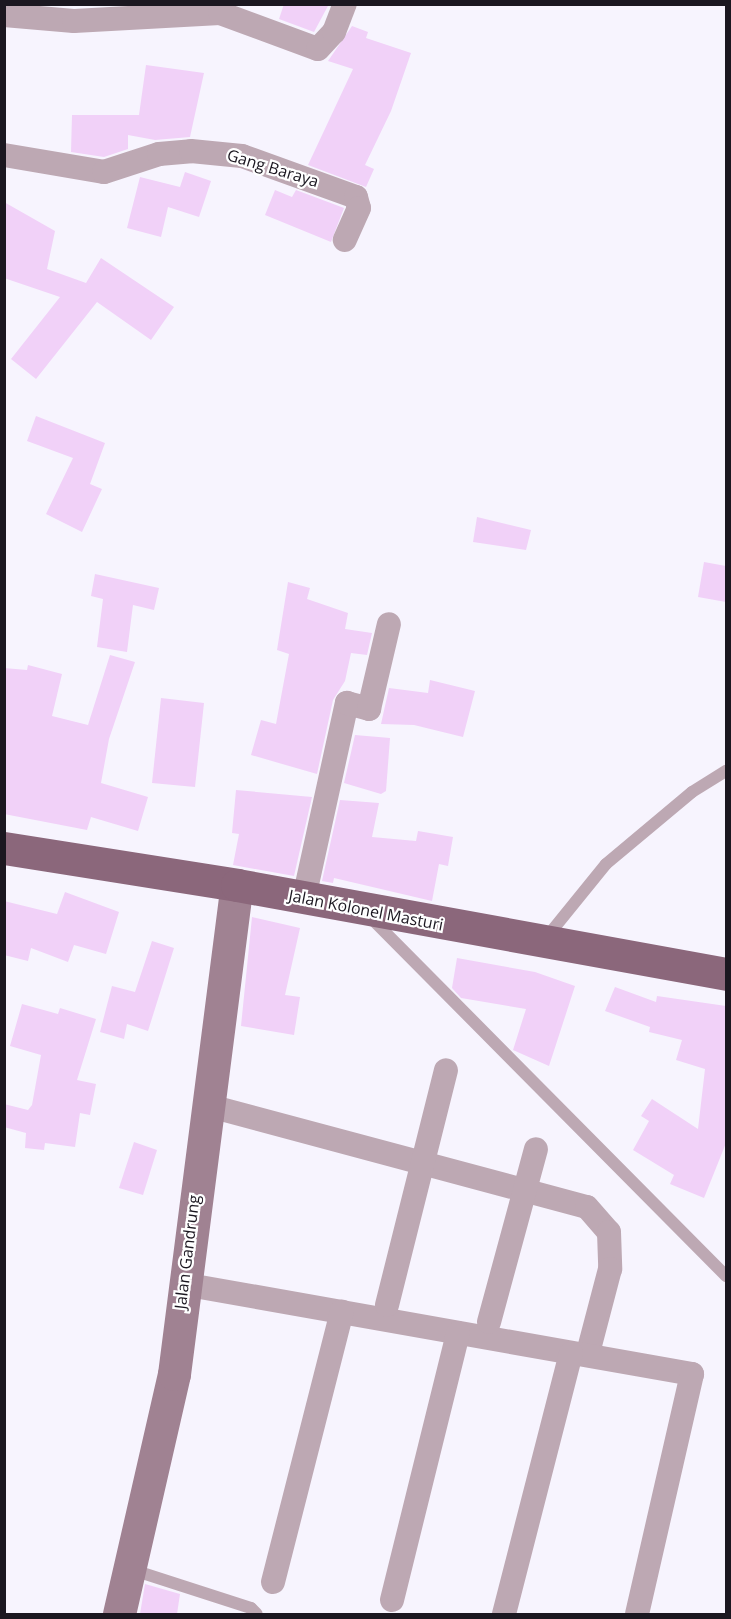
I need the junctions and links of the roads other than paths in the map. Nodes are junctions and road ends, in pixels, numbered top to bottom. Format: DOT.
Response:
graph roads {
  1 [pos="345,4"];
  2 [pos="4,15"];
  3 [pos="4,155"];
  4 [pos="345,240"];
  5 [pos="389,624"];
  6 [pos="726,771"];
  7 [pos="4,848"];
  8 [pos="237,885"];
  9 [pos="304,898"];
  10 [pos="363,910"];
  11 [pos="544,942"];
  12 [pos="726,974"];
  13 [pos="446,1070"];
  14 [pos="206,1105"];
  15 [pos="536,1149"];
  16 [pos="424,1163"];
  17 [pos="526,1190"];
  18 [pos="726,1276"];
  19 [pos="183,1284"];
  20 [pos="387,1305"];
  21 [pos="342,1312"];
  22 [pos="489,1322"];
  23 [pos="458,1332"];
  24 [pos="581,1349"];
  25 [pos="129,1569"];
  26 [pos="273,1582"];
  27 [pos="392,1600"];
  28 [pos="119,1614"];
  29 [pos="257,1614"];
  30 [pos="504,1614"];
  31 [pos="637,1614"];
  1 -- 2 [label="street"];
  3 -- 4 [label="street, Gang Baraya"];
  5 -- 9 [label="street"];
  6 -- 11 [label="lane"];
  7 -- 8 [label="main road, Jalan Kolonel Masturi"];
  8 -- 9 [label="main road, Jalan Kolonel Masturi"];
  8 -- 14 [label="street, Jalan Gandrung"];
  9 -- 10 [label="main road, Jalan Kolonel Masturi"];
  10 -- 11 [label="main road, Jalan Kolonel Masturi"];
  10 -- 18 [label="lane"];
  11 -- 12 [label="main road, Jalan Kolonel Masturi"];
  13 -- 16 [label="street"];
  14 -- 16 [label="street"];
  14 -- 19 [label="street, Jalan Gandrung"];
  15 -- 17 [label="street"];
  16 -- 17 [label="street"];
  16 -- 20 [label="street"];
  17 -- 22 [label="street"];
  17 -- 24 [label="street"];
  19 -- 21 [label="street"];
  19 -- 25 [label="street, Jalan Gandrung"];
  21 -- 23 [label="street"];
  21 -- 26 [label="street"];
  23 -- 24 [label="street"];
  23 -- 27 [label="street"];
  24 -- 30 [label="street"];
  24 -- 31 [label="street"];
  25 -- 28 [label="street, Jalan Gandrung"];
  25 -- 29 [label="lane"];
}
